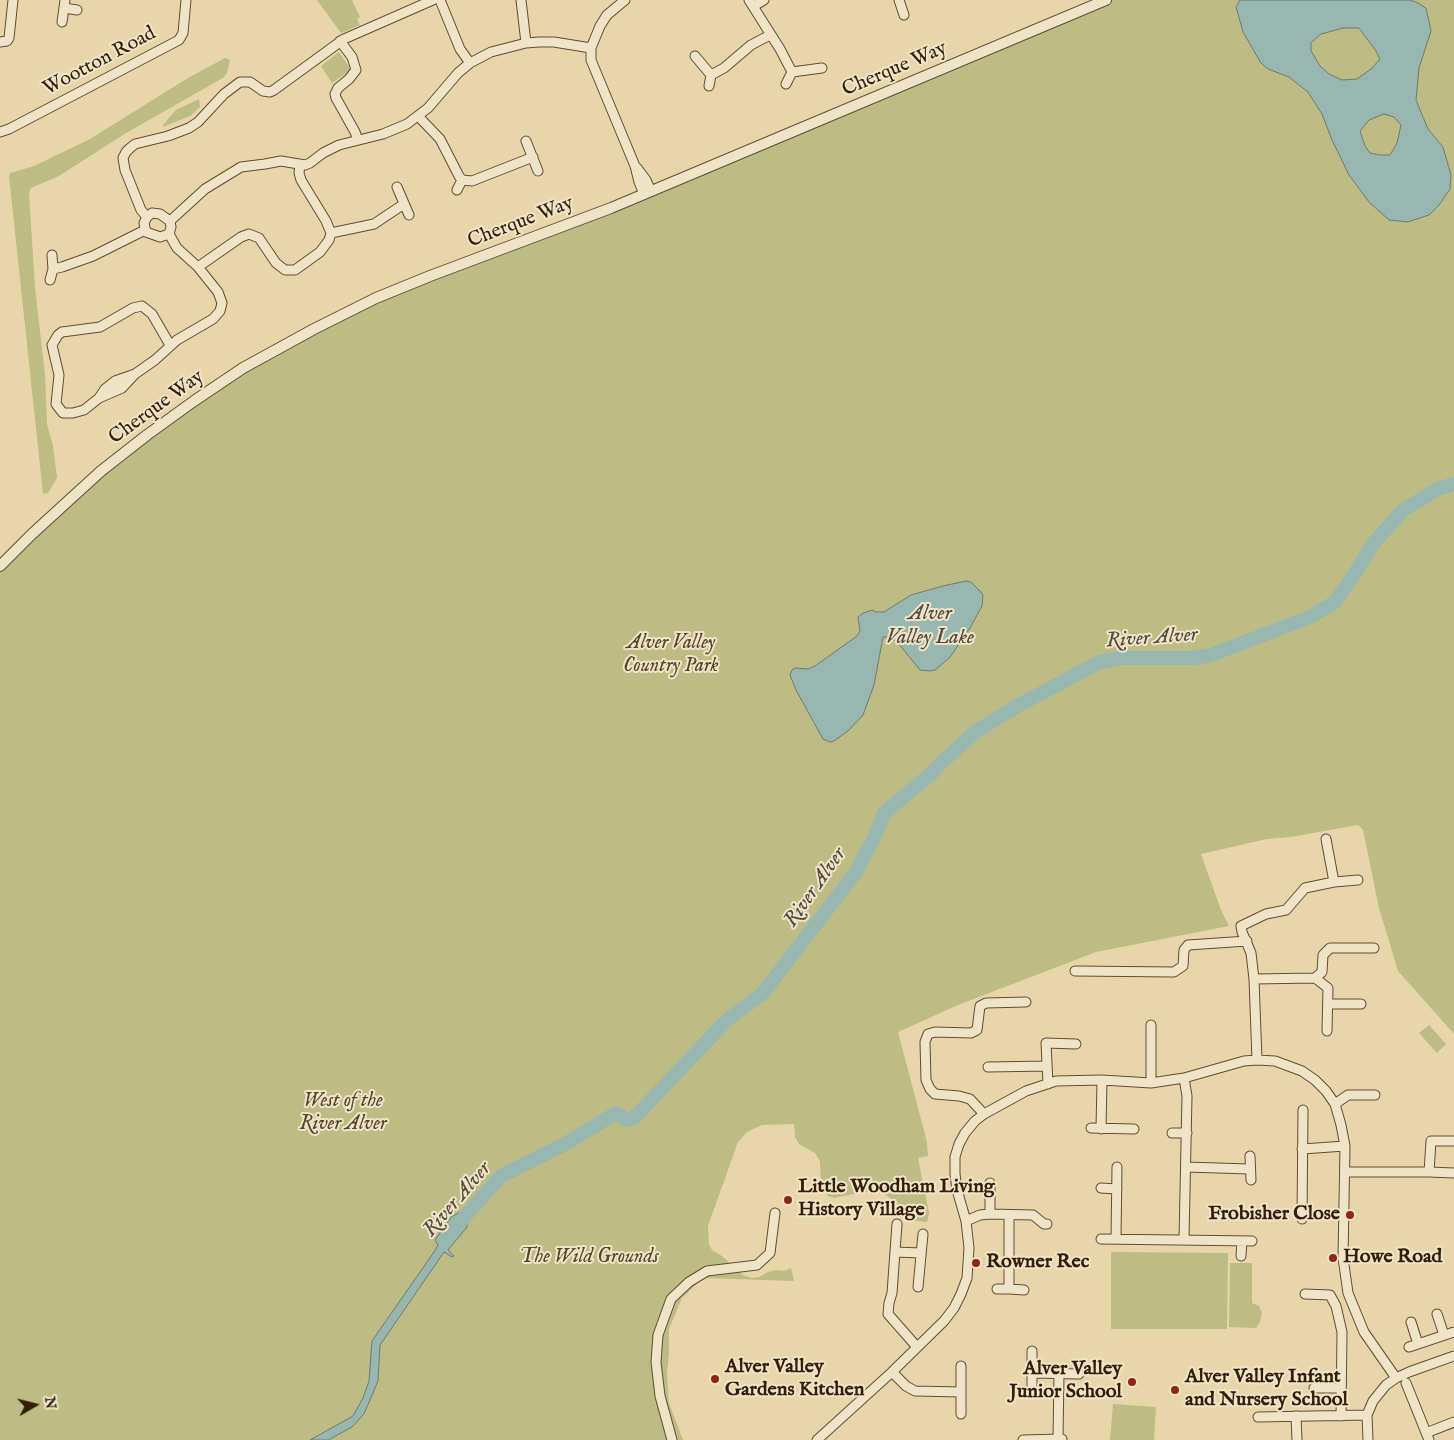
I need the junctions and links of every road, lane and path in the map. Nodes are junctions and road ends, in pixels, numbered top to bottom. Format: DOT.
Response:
graph roads {
  1 [pos="13,0"];
  2 [pos="186,0"];
  3 [pos="433,0"];
  4 [pos="440,0"];
  5 [pos="521,0"];
  6 [pos="625,0"];
  7 [pos="764,0"];
  8 [pos="899,0"];
  9 [pos="1106,0"];
  10 [pos="751,3"];
  11 [pos="65,4"];
  12 [pos="77,10"];
  13 [pos="904,15"];
  14 [pos="62,22"];
  15 [pos="770,35"];
  16 [pos="3,41"];
  17 [pos="340,41"];
  18 [pos="526,43"];
  19 [pos="591,48"];
  20 [pos="695,56"];
  21 [pos="470,63"];
  22 [pos="822,68"];
  23 [pos="792,72"];
  24 [pos="711,76"];
  25 [pos="786,84"];
  26 [pos="709,86"];
  27 [pos="418,116"];
  28 [pos="0,132"];
  29 [pos="358,140"];
  30 [pos="526,141"];
  31 [pos="533,156"];
  32 [pos="300,165"];
  33 [pos="538,171"];
  34 [pos="462,180"];
  35 [pos="397,187"];
  36 [pos="457,190"];
  37 [pos="648,193"];
  38 [pos="404,204"];
  39 [pos="409,215"];
  40 [pos="147,217"];
  41 [pos="170,221"];
  42 [pos="144,230"];
  43 [pos="332,233"];
  44 [pos="169,234"];
  45 [pos="52,255"];
  46 [pos="198,267"];
  47 [pos="53,269"];
  48 [pos="50,280"];
  49 [pos="170,345"];
  50 [pos="0,566"];
  51 [pos="1326,839"];
  52 [pos="1358,880"];
  53 [pos="1334,882"];
  54 [pos="1247,941"];
  55 [pos="1374,948"];
  56 [pos="1075,972"];
  57 [pos="1315,978"];
  58 [pos="1254,979"];
  59 [pos="1026,1002"];
  60 [pos="1328,1004"];
  61 [pos="1362,1004"];
  62 [pos="1151,1025"];
  63 [pos="1327,1031"];
  64 [pos="1076,1044"];
  65 [pos="1257,1060"];
  66 [pos="1047,1066"];
  67 [pos="988,1067"];
  68 [pos="1184,1078"];
  69 [pos="1102,1080"];
  70 [pos="1151,1083"];
  71 [pos="1048,1084"];
  72 [pos="1375,1095"];
  73 [pos="1335,1104"];
  74 [pos="1302,1110"];
  75 [pos="984,1114"];
  76 [pos="1091,1128"];
  77 [pos="1101,1129"];
  78 [pos="1134,1129"];
  79 [pos="1172,1133"];
  80 [pos="1187,1133"];
  81 [pos="1454,1141"];
  82 [pos="1345,1146"];
  83 [pos="1302,1149"];
  84 [pos="1250,1156"];
  85 [pos="1117,1167"];
  86 [pos="1186,1167"];
  87 [pos="1249,1168"];
  88 [pos="1345,1172"];
  89 [pos="1430,1172"];
  90 [pos="1454,1173"];
  91 [pos="1251,1180"];
  92 [pos="990,1183"];
  93 [pos="1101,1188"];
  94 [pos="1117,1188"];
  95 [pos="775,1213"];
  96 [pos="990,1214"];
  97 [pos="1010,1215"];
  98 [pos="1302,1219"];
  99 [pos="966,1221"];
  100 [pos="897,1224"];
  101 [pos="1047,1224"];
  102 [pos="923,1234"];
  103 [pos="1116,1238"];
  104 [pos="1101,1239"];
  105 [pos="1184,1239"];
  106 [pos="1242,1241"];
  107 [pos="1252,1241"];
  108 [pos="895,1252"];
  109 [pos="921,1253"];
  110 [pos="1241,1256"];
  111 [pos="918,1287"];
  112 [pos="997,1289"];
  113 [pos="1009,1289"];
  114 [pos="1024,1290"];
  115 [pos="1305,1294"];
  116 [pos="1437,1314"];
  117 [pos="1411,1322"];
  118 [pos="1454,1332"];
  119 [pos="1444,1335"];
  120 [pos="1418,1344"];
  121 [pos="917,1347"];
  122 [pos="1409,1347"];
  123 [pos="1032,1351"];
  124 [pos="1454,1356"];
  125 [pos="961,1366"];
  126 [pos="892,1372"];
  127 [pos="1032,1373"];
  128 [pos="1059,1374"];
  129 [pos="1079,1374"];
  130 [pos="1396,1378"];
  131 [pos="1406,1383"];
  132 [pos="1314,1388"];
  133 [pos="1341,1388"];
  134 [pos="961,1392"];
  135 [pos="1032,1392"];
  136 [pos="961,1414"];
  137 [pos="1296,1416"];
  138 [pos="1341,1416"];
  139 [pos="1367,1416"];
  140 [pos="1258,1417"];
  141 [pos="1454,1422"];
  142 [pos="1428,1437"];
  143 [pos="820,1439"];
  144 [pos="672,1440"];
  145 [pos="1023,1440"];
  146 [pos="1061,1440"];
  147 [pos="1297,1440"];
  148 [pos="1368,1440"];
  1 -- 16 [label="street"];
  2 -- 28 [label="street, Wootton Road"];
  3 -- 17 [label="street"];
  4 -- 21 [label="street"];
  5 -- 18 [label="street"];
  6 -- 19 [label="street"];
  7 -- 10 [label="street"];
  8 -- 13 [label="street"];
  9 -- 37 [label="street, Cherque Way"];
  10 -- 15 [label="street"];
  11 -- 12 [label="street"];
  11 -- 14 [label="street"];
  15 -- 23 [label="street"];
  15 -- 24 [label="street"];
  17 -- 29 [label="street"];
  17 -- 40 [label="street"];
  18 -- 19 [label="street"];
  18 -- 21 [label="street"];
  19 -- 37 [label="street"];
  20 -- 24 [label="street"];
  21 -- 27 [label="street"];
  22 -- 23 [label="street"];
  23 -- 25 [label="street"];
  24 -- 26 [label="street"];
  27 -- 29 [label="street"];
  27 -- 34 [label="street"];
  29 -- 32 [label="street"];
  30 -- 31 [label="street"];
  31 -- 33 [label="street"];
  31 -- 34 [label="street"];
  32 -- 41 [label="street"];
  32 -- 43 [label="street"];
  34 -- 36 [label="street"];
  35 -- 38 [label="street"];
  37 -- 50 [label="street, Cherque Way"];
  38 -- 39 [label="street"];
  38 -- 43 [label="street"];
  40 -- 41 [label="street"];
  40 -- 42 [label="street"];
  41 -- 44 [label="street"];
  42 -- 44 [label="street"];
  42 -- 47 [label="street"];
  43 -- 46 [label="street"];
  44 -- 46 [label="street"];
  45 -- 47 [label="street"];
  46 -- 49 [label="street"];
  47 -- 48 [label="street"];
  49 -- 49 [label="street"];
  51 -- 53 [label="street"];
  52 -- 53 [label="street"];
  53 -- 54 [label="street"];
  54 -- 56 [label="street"];
  54 -- 58 [label="street"];
  55 -- 57 [label="street"];
  57 -- 58 [label="street"];
  57 -- 60 [label="street"];
  58 -- 65 [label="street"];
  59 -- 75 [label="street"];
  60 -- 61 [label="street"];
  60 -- 63 [label="street"];
  62 -- 70 [label="street"];
  64 -- 66 [label="street"];
  65 -- 68 [label="street"];
  65 -- 73 [label="street"];
  66 -- 67 [label="street"];
  66 -- 71 [label="street"];
  68 -- 70 [label="street"];
  68 -- 80 [label="street"];
  69 -- 70 [label="street"];
  69 -- 71 [label="street"];
  69 -- 77 [label="street"];
  71 -- 75 [label="street"];
  72 -- 73 [label="street"];
  73 -- 82 [label="street"];
  74 -- 83 [label="street"];
  75 -- 99 [label="street"];
  76 -- 77 [label="street"];
  77 -- 78 [label="street"];
  79 -- 80 [label="street"];
  80 -- 86 [label="street"];
  81 -- 89 [label="street"];
  82 -- 83 [label="street"];
  82 -- 88 [label="street"];
  83 -- 98 [label="street"];
  84 -- 87 [label="street"];
  85 -- 94 [label="street"];
  86 -- 87 [label="street"];
  86 -- 105 [label="street"];
  87 -- 91 [label="street"];
  88 -- 89 [label="street"];
  88 -- 130 [label="street"];
  89 -- 90 [label="street"];
  92 -- 96 [label="street"];
  93 -- 94 [label="street"];
  94 -- 103 [label="street"];
  95 -- 144 [label="street"];
  96 -- 97 [label="street"];
  96 -- 99 [label="street"];
  97 -- 101 [label="street"];
  97 -- 113 [label="street"];
  99 -- 121 [label="street"];
  100 -- 108 [label="street"];
  102 -- 109 [label="street"];
  103 -- 104 [label="street"];
  103 -- 105 [label="street"];
  105 -- 106 [label="street"];
  106 -- 107 [label="street"];
  106 -- 110 [label="street"];
  108 -- 109 [label="street"];
  108 -- 121 [label="street"];
  109 -- 111 [label="street"];
  112 -- 113 [label="street"];
  113 -- 114 [label="street"];
  115 -- 133 [label="street"];
  116 -- 119 [label="street"];
  117 -- 120 [label="street"];
  118 -- 119 [label="street"];
  119 -- 120 [label="street"];
  120 -- 122 [label="street"];
  121 -- 126 [label="street"];
  123 -- 127 [label="street"];
  124 -- 130 [label="street"];
  125 -- 134 [label="street"];
  126 -- 134 [label="street"];
  126 -- 143 [label="street"];
  127 -- 128 [label="street"];
  127 -- 135 [label="street"];
  128 -- 129 [label="street"];
  128 -- 146 [label="street"];
  130 -- 139 [label="street"];
  131 -- 142 [label="street"];
  132 -- 133 [label="street"];
  133 -- 138 [label="street"];
  134 -- 136 [label="street"];
  137 -- 138 [label="street"];
  137 -- 140 [label="street"];
  137 -- 147 [label="street"];
  138 -- 139 [label="street"];
  139 -- 148 [label="street"];
  141 -- 142 [label="street"];
  145 -- 146 [label="street"];
}
